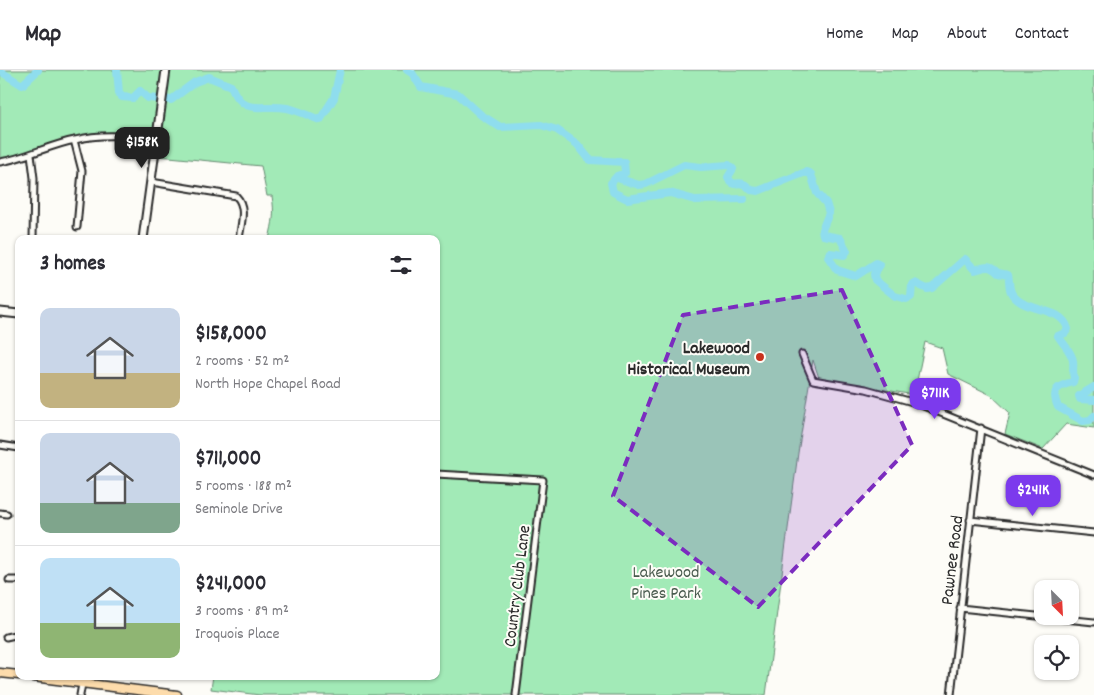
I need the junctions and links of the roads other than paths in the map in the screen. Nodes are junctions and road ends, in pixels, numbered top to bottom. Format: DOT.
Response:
graph roads {
  1 [pos="166,70"];
  2 [pos="74,140"];
  3 [pos="156,140"];
  4 [pos="31,154"];
  5 [pos="0,162"];
  6 [pos="151,182"];
  7 [pos="77,227"];
  8 [pos="33,235"];
  9 [pos="144,235"];
  10 [pos="240,235"];
  11 [pos="0,312"];
  12 [pos="15,314"];
  13 [pos="802,354"];
  14 [pos="981,428"];
  15 [pos="0,446"];
  16 [pos="15,448"];
  17 [pos="440,474"];
  18 [pos="1094,475"];
  19 [pos="0,513"];
  20 [pos="7,514"];
  21 [pos="970,520"];
  22 [pos="1094,533"];
  23 [pos="9,580"];
  24 [pos="15,580"];
  25 [pos="960,608"];
  26 [pos="1094,622"];
  27 [pos="15,635"];
  28 [pos="6,637"];
  29 [pos="0,673"];
  30 [pos="15,675"];
  31 [pos="83,680"];
  32 [pos="80,695"];
  33 [pos="177,695"];
  34 [pos="516,695"];
  35 [pos="951,695"];
  36 [pos="955,695"];
  1 -- 3 [label="main road"];
  2 -- 3 [label="street"];
  2 -- 4 [label="street"];
  2 -- 7 [label="street"];
  3 -- 6 [label="main road"];
  4 -- 5 [label="street"];
  4 -- 8 [label="street"];
  6 -- 9 [label="main road"];
  6 -- 10 [label="street"];
  11 -- 12 [label="main road"];
  13 -- 14 [label="street"];
  14 -- 18 [label="street"];
  14 -- 21 [label="street, Pawnee Road"];
  15 -- 16 [label="street"];
  17 -- 34 [label="street, Country Club Lane"];
  19 -- 20 [label="street"];
  21 -- 22 [label="street"];
  21 -- 25 [label="street, Pawnee Road"];
  23 -- 24 [label="street"];
  25 -- 26 [label="street"];
  25 -- 35 [label="street, Pawnee Road"];
  27 -- 28 [label="street"];
  29 -- 30 [label="main road"];
  31 -- 32 [label="street"];
  31 -- 33 [label="main road"];
  35 -- 36 [label="street"];
}
